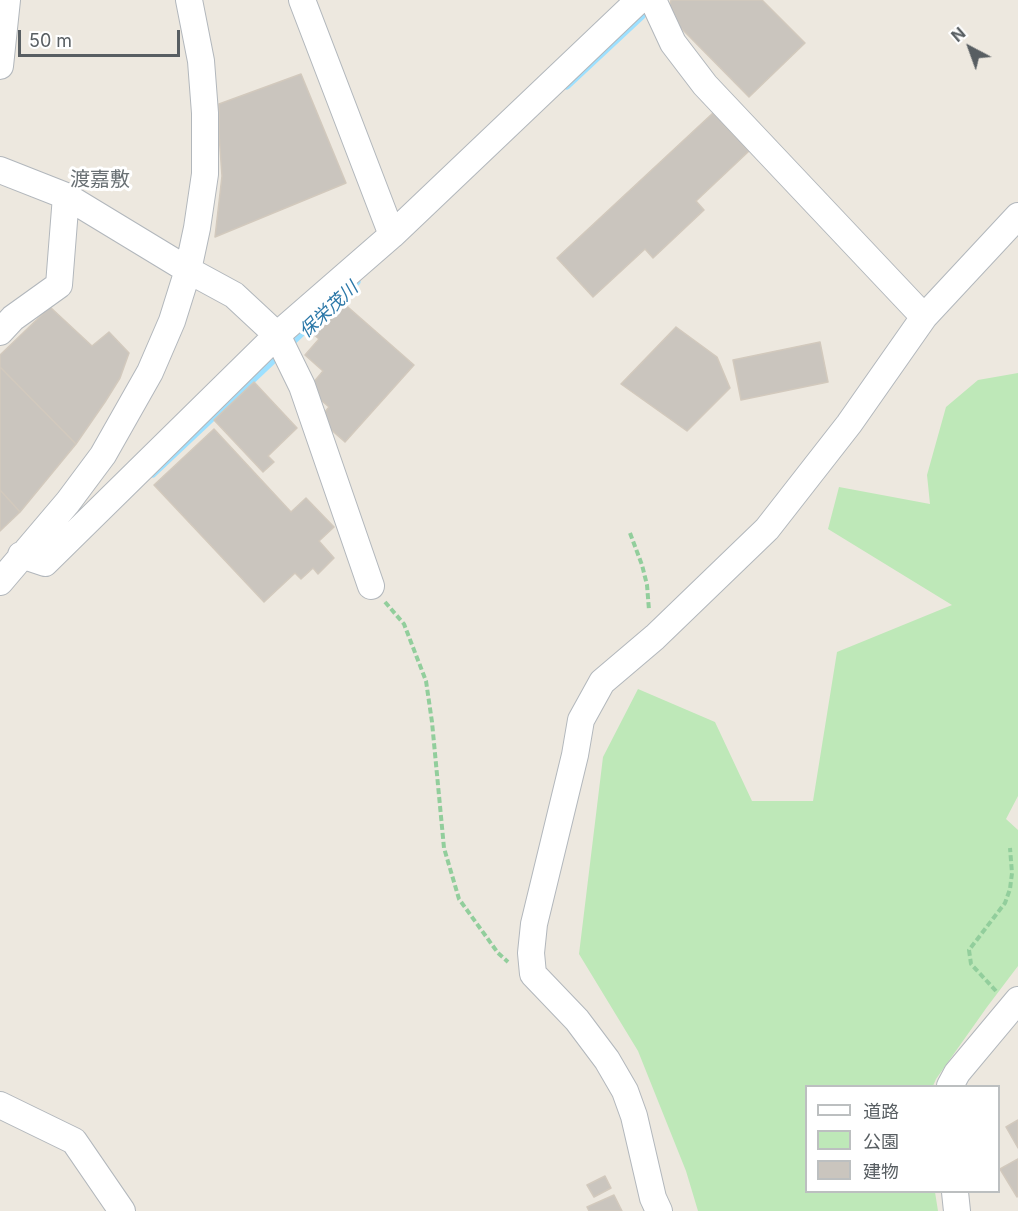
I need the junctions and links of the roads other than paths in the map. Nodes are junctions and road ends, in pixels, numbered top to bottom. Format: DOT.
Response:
graph roads {
  1 [pos="7,0"];
  2 [pos="189,0"];
  3 [pos="302,0"];
  4 [pos="639,0"];
  5 [pos="653,0"];
  6 [pos="2,31"];
  7 [pos="0,66"];
  8 [pos="0,170"];
  9 [pos="66,195"];
  10 [pos="1018,216"];
  11 [pos="392,235"];
  12 [pos="188,270"];
  13 [pos="924,317"];
  14 [pos="0,332"];
  15 [pos="277,335"];
  16 [pos="21,555"];
  17 [pos="0,582"];
  18 [pos="371,586"];
  19 [pos="1015,1004"];
  20 [pos="951,1085"];
  21 [pos="0,1105"];
  22 [pos="955,1193"];
  23 [pos="122,1211"];
  24 [pos="659,1211"];
  25 [pos="957,1211"];
  1 -- 6 [label="street"];
  2 -- 12 [label="street"];
  3 -- 11 [label="street"];
  4 -- 11 [label="street"];
  5 -- 13 [label="street"];
  6 -- 7 [label="street"];
  8 -- 9 [label="street"];
  9 -- 12 [label="street"];
  9 -- 14 [label="street"];
  10 -- 13 [label="street"];
  11 -- 15 [label="street"];
  12 -- 15 [label="street"];
  12 -- 16 [label="street"];
  13 -- 24 [label="street"];
  15 -- 16 [label="street"];
  15 -- 18 [label="street"];
  16 -- 17 [label="street"];
  19 -- 20 [label="street"];
  21 -- 23 [label="street"];
  22 -- 25 [label="street"];
}
